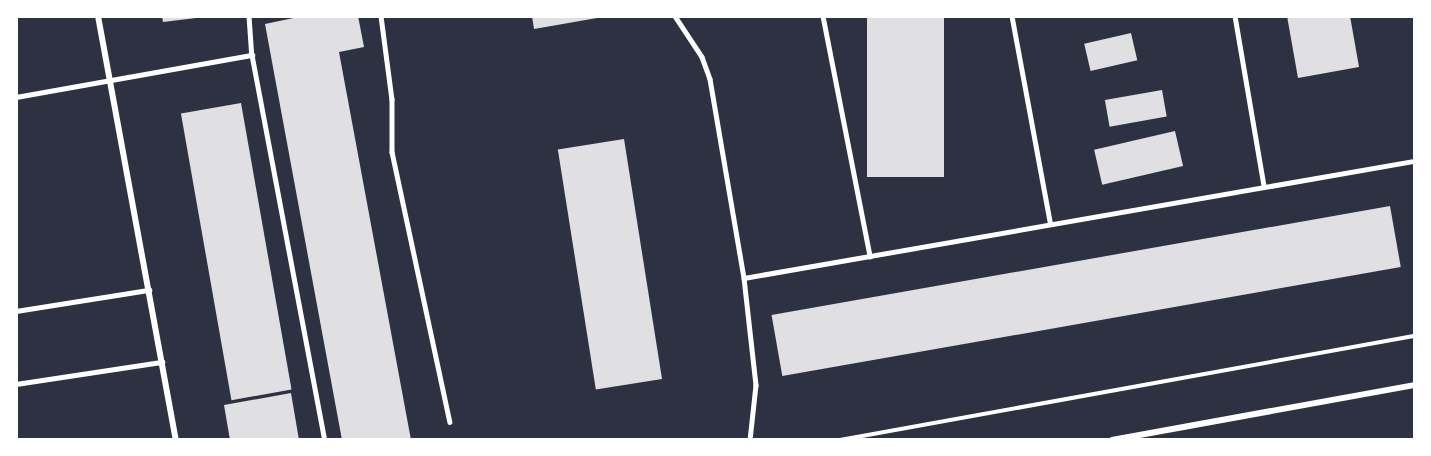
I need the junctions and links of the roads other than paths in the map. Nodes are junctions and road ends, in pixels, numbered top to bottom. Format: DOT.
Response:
graph roads {
  1 [pos="98,16"];
  2 [pos="249,16"];
  3 [pos="381,16"];
  4 [pos="675,16"];
  5 [pos="823,16"];
  6 [pos="1012,16"];
  7 [pos="1235,16"];
  8 [pos="252,55"];
  9 [pos="110,81"];
  10 [pos="16,97"];
  11 [pos="1414,161"];
  12 [pos="1264,186"];
  13 [pos="1050,222"];
  14 [pos="870,256"];
  15 [pos="744,279"];
  16 [pos="148,290"];
  17 [pos="16,311"];
  18 [pos="162,362"];
  19 [pos="16,384"];
  20 [pos="1414,385"];
  21 [pos="450,422"];
  22 [pos="177,440"];
  23 [pos="324,440"];
  24 [pos="750,440"];
  25 [pos="1112,440"];
  1 -- 9 [label="street"];
  2 -- 8 [label="lane"];
  3 -- 21 [label="lane"];
  4 -- 15 [label="lane"];
  5 -- 14 [label="lane"];
  6 -- 13 [label="lane"];
  7 -- 12 [label="lane"];
  8 -- 9 [label="lane"];
  8 -- 23 [label="lane"];
  9 -- 10 [label="lane"];
  9 -- 16 [label="street"];
  11 -- 12 [label="lane"];
  12 -- 13 [label="lane"];
  13 -- 14 [label="lane"];
  14 -- 15 [label="lane"];
  15 -- 24 [label="lane"];
  16 -- 17 [label="lane"];
  16 -- 18 [label="street"];
  18 -- 19 [label="lane"];
  18 -- 22 [label="street"];
  20 -- 25 [label="street"];
}
